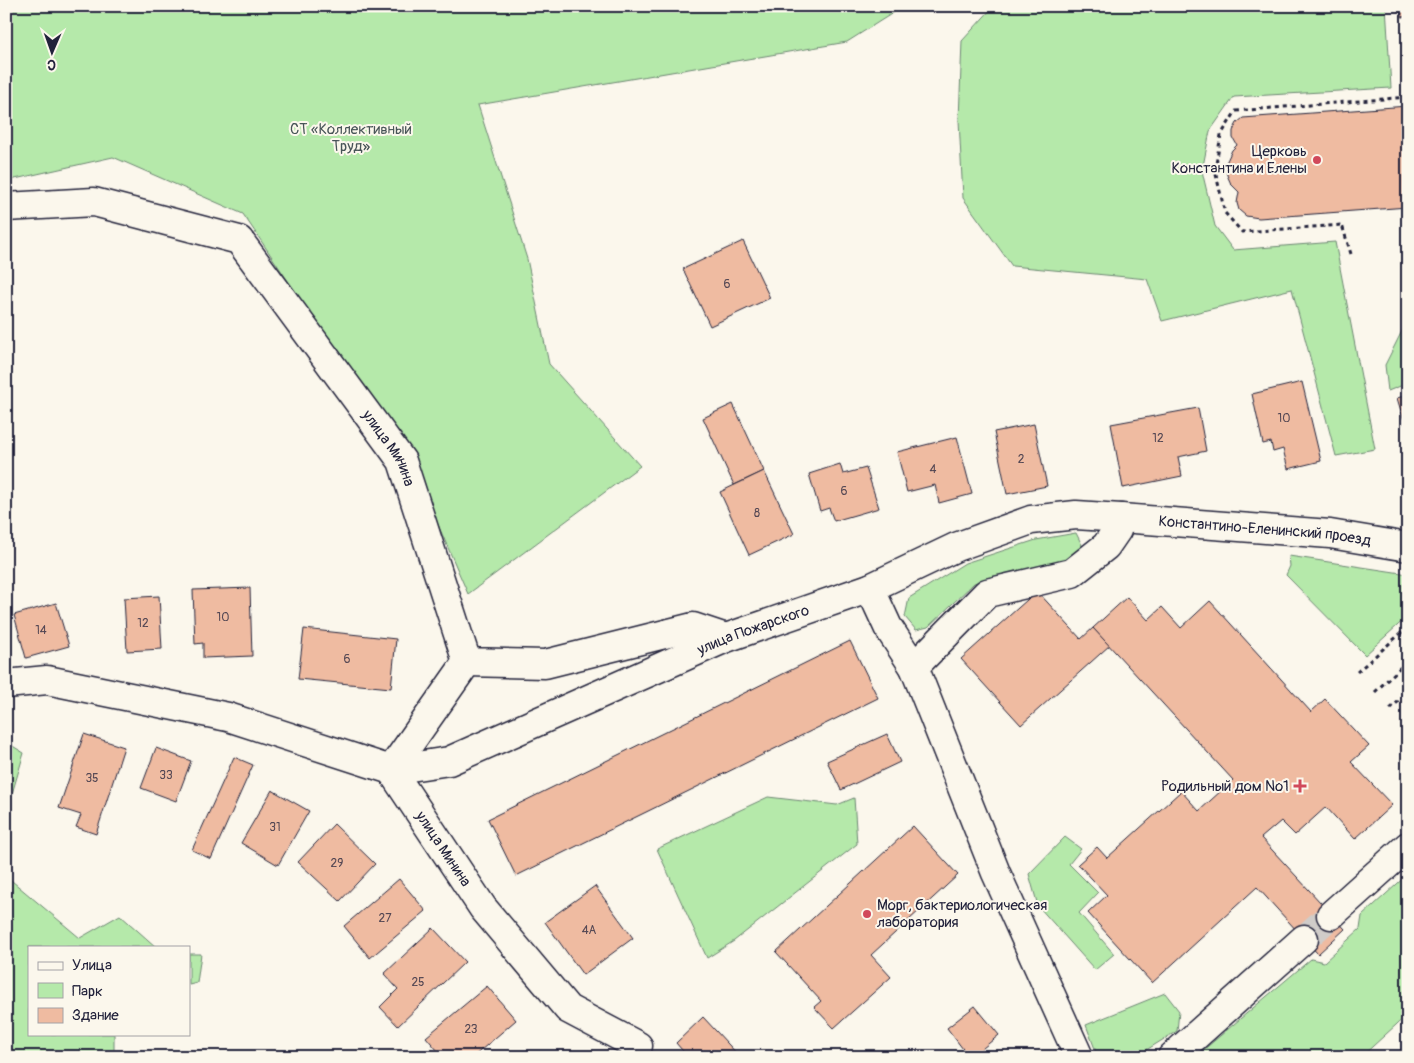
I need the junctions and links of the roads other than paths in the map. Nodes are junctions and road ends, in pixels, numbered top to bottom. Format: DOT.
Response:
graph roads {
  1 [pos="6,208"];
  2 [pos="1121,518"];
  3 [pos="1408,547"];
  4 [pos="870,588"];
  5 [pos="726,638"];
  6 [pos="467,662"];
  7 [pos="914,667"];
  8 [pos="6,684"];
  9 [pos="391,770"];
  10 [pos="1408,846"];
  11 [pos="1331,915"];
  12 [pos="1304,939"];
  13 [pos="638,1046"];
  14 [pos="1079,1057"];
  15 [pos="1172,1057"];
  1 -- 6 [label="street, улица Минина"];
  2 -- 3 [label="street, Константино-Еленинский проезд"];
  2 -- 4 [label="street, улица Пожарского"];
  2 -- 7 [label="street"];
  4 -- 5 [label="street, улица Пожарского"];
  4 -- 7 [label="street"];
  5 -- 6 [label="street"];
  5 -- 9 [label="street, улица Пожарского"];
  6 -- 9 [label="street"];
  7 -- 14 [label="street"];
  8 -- 9 [label="street"];
  9 -- 13 [label="street, улица Минина"];
  10 -- 11 [label="street"];
  12 -- 15 [label="street"];
}
